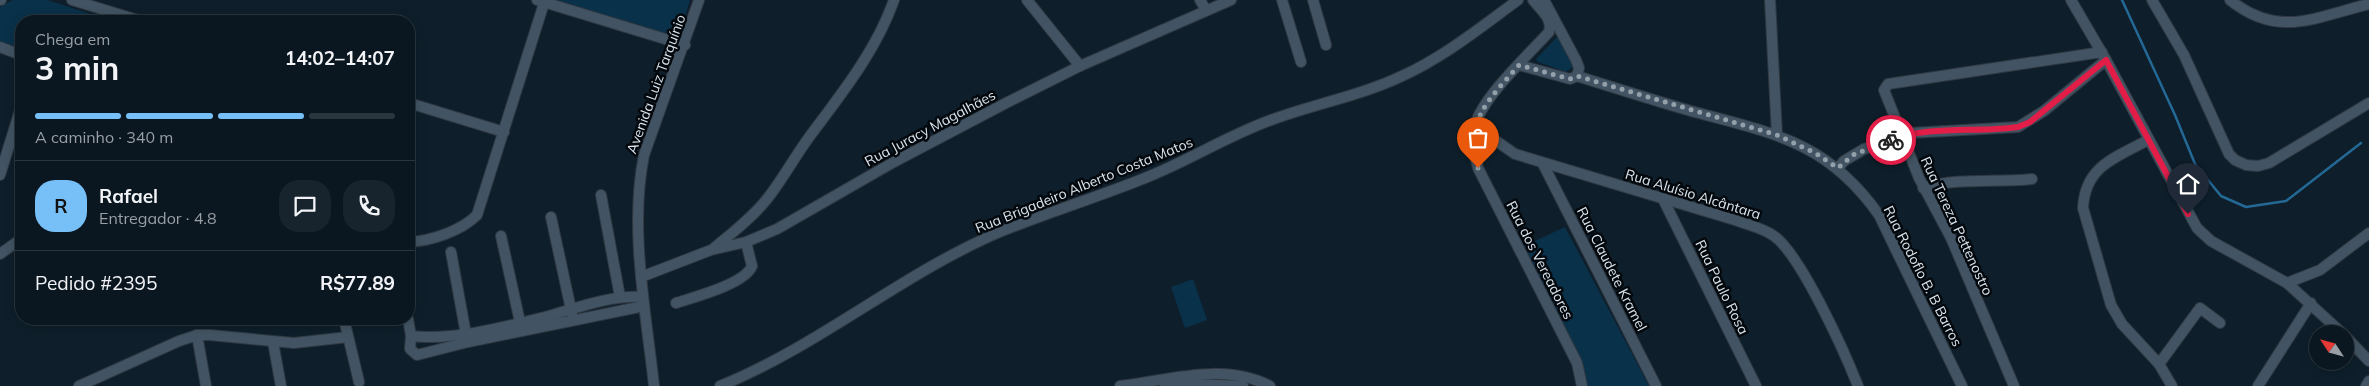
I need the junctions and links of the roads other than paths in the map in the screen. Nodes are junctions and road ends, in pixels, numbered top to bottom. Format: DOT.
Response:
graph roads {
  1 [pos="72,0"];
  2 [pos="700,0"];
  3 [pos="894,0"];
  4 [pos="1026,0"];
  5 [pos="1200,0"];
  6 [pos="1231,0"];
  7 [pos="1282,0"];
  8 [pos="1313,0"];
  9 [pos="1518,0"];
  10 [pos="1533,0"];
  11 [pos="1544,0"];
  12 [pos="1770,0"];
  13 [pos="2071,0"];
  14 [pos="2152,0"];
  15 [pos="2230,0"];
  16 [pos="542,1"];
  17 [pos="2369,4"];
  18 [pos="1206,10"];
  19 [pos="118,15"];
  20 [pos="685,45"];
  21 [pos="1326,45"];
  22 [pos="0,48"];
  23 [pos="15,53"];
  24 [pos="2104,56"];
  25 [pos="1301,62"];
  26 [pos="1519,65"];
  27 [pos="1080,66"];
  28 [pos="1577,76"];
  29 [pos="2369,103"];
  30 [pos="415,105"];
  31 [pos="1476,122"];
  32 [pos="15,126"];
  33 [pos="504,132"];
  34 [pos="1777,135"];
  35 [pos="1901,136"];
  36 [pos="2148,140"];
  37 [pos="1543,164"];
  38 [pos="1838,168"];
  39 [pos="0,175"];
  40 [pos="2032,179"];
  41 [pos="1923,188"];
  42 [pos="601,195"];
  43 [pos="1663,199"];
  44 [pos="551,217"];
  45 [pos="2369,233"];
  46 [pos="501,236"];
  47 [pos="415,241"];
  48 [pos="746,242"];
  49 [pos="15,243"];
  50 [pos="711,250"];
  51 [pos="451,252"];
  52 [pos="0,254"];
  53 [pos="642,277"];
  54 [pos="2286,283"];
  55 [pos="620,297"];
  56 [pos="605,301"];
  57 [pos="643,302"];
  58 [pos="676,303"];
  59 [pos="2311,303"];
  60 [pos="571,309"];
  61 [pos="605,314"];
  62 [pos="546,321"];
  63 [pos="573,321"];
  64 [pos="520,322"];
  65 [pos="2220,323"];
  66 [pos="345,325"];
  67 [pos="409,325"];
  68 [pos="2334,325"];
  69 [pos="197,335"];
  70 [pos="411,336"];
  71 [pos="348,337"];
  72 [pos="467,337"];
  73 [pos="272,342"];
  74 [pos="2354,345"];
  75 [pos="2369,360"];
  76 [pos="2159,364"];
  77 [pos="1215,374"];
  78 [pos="1239,375"];
  79 [pos="2369,381"];
  80 [pos="359,382"];
  81 [pos="1154,382"];
  82 [pos="1210,385"];
  83 [pos="1237,385"];
  84 [pos="1962,385"];
  85 [pos="79,386"];
  86 [pos="206,386"];
  87 [pos="281,386"];
  88 [pos="654,386"];
  89 [pos="720,386"];
  90 [pos="1120,386"];
  91 [pos="1270,386"];
  92 [pos="1582,386"];
  93 [pos="1656,386"];
  94 [pos="1756,386"];
  95 [pos="1858,386"];
  96 [pos="2014,386"];
  97 [pos="2172,386"];
  98 [pos="2258,386"];
  99 [pos="2366,386"];
  1 -- 19 [label="street"];
  2 -- 20 [label="street, Avenida Luiz Tarquínio"];
  3 -- 50 [label="street"];
  4 -- 27 [label="street"];
  5 -- 18 [label="street"];
  6 -- 18 [label="street, Rua Juracy Magalhães"];
  7 -- 25 [label="street"];
  8 -- 21 [label="street"];
  9 -- 89 [label="street, Rua Brigadeiro Alberto Costa Matos"];
  10 -- 26 [label="street, Rua dos Vereadores"];
  11 -- 28 [label="street"];
  12 -- 34 [label="street"];
  13 -- 24 [label="street"];
  14 -- 29 [label="street"];
  15 -- 17 [label="street"];
  16 -- 20 [label="street"];
  16 -- 33 [label="street"];
  18 -- 27 [label="street, Rua Juracy Magalhães"];
  20 -- 53 [label="street, Avenida Luiz Tarquínio"];
  22 -- 23 [label="street"];
  24 -- 35 [label="street"];
  24 -- 35 [label="street, Rua Tereza Pettenostro"];
  24 -- 36 [label="street"];
  26 -- 28 [label="street, Rua Rodoflo B. B Barros"];
  26 -- 31 [label="street, Rua dos Vereadores"];
  27 -- 48 [label="street, Rua Juracy Magalhães"];
  28 -- 34 [label="street, Rua Rodoflo B. B Barros"];
  30 -- 33 [label="street"];
  31 -- 37 [label="street, Rua Aluísio Alcântara"];
  31 -- 92 [label="street, Rua dos Vereadores"];
  32 -- 39 [label="street"];
  33 -- 47 [label="street"];
  34 -- 38 [label="street, Rua Rodoflo B. B Barros"];
  35 -- 38 [label="street"];
  35 -- 41 [label="street, Rua Tereza Pettenostro"];
  36 -- 54 [label="street"];
  36 -- 76 [label="street"];
  37 -- 43 [label="street, Rua Aluísio Alcântara"];
  37 -- 93 [label="street, Rua Claudete Kramel"];
  38 -- 84 [label="street, Rua Rodoflo B. B Barros"];
  40 -- 41 [label="street"];
  41 -- 96 [label="street, Rua Tereza Pettenostro"];
  42 -- 55 [label="street"];
  43 -- 94 [label="street, Rua Paulo Rosa"];
  43 -- 95 [label="street, Rua Aluísio Alcântara"];
  44 -- 60 [label="street"];
  45 -- 54 [label="street"];
  46 -- 64 [label="street"];
  48 -- 50 [label="street, Rua Juracy Magalhães"];
  48 -- 58 [label="street"];
  49 -- 52 [label="street"];
  50 -- 53 [label="street, Rua Juracy Magalhães"];
  51 -- 72 [label="street"];
  53 -- 57 [label="street, Avenida Luiz Tarquínio"];
  54 -- 59 [label="street"];
  55 -- 56 [label="street"];
  55 -- 57 [label="street"];
  56 -- 60 [label="street"];
  56 -- 61 [label="street"];
  57 -- 61 [label="street"];
  57 -- 88 [label="street, Avenida Luiz Tarquínio"];
  59 -- 68 [label="street"];
  59 -- 98 [label="street"];
  60 -- 62 [label="street"];
  60 -- 63 [label="street"];
  61 -- 63 [label="street"];
  62 -- 63 [label="street"];
  62 -- 64 [label="street"];
  62 -- 72 [label="street"];
  64 -- 72 [label="street"];
  65 -- 76 [label="street"];
  66 -- 71 [label="street"];
  67 -- 70 [label="street"];
  69 -- 73 [label="street"];
  69 -- 85 [label="street"];
  69 -- 86 [label="street"];
  70 -- 72 [label="street"];
  70 -- 72 [label="street"];
  71 -- 73 [label="street"];
  71 -- 80 [label="street"];
  73 -- 87 [label="street"];
  74 -- 75 [label="street"];
  76 -- 97 [label="street"];
  77 -- 78 [label="street"];
  77 -- 81 [label="street"];
  77 -- 82 [label="street"];
  78 -- 83 [label="street"];
  78 -- 91 [label="street"];
  79 -- 99 [label="street"];
  81 -- 82 [label="street"];
  81 -- 90 [label="street"];
  82 -- 83 [label="street"];
}
